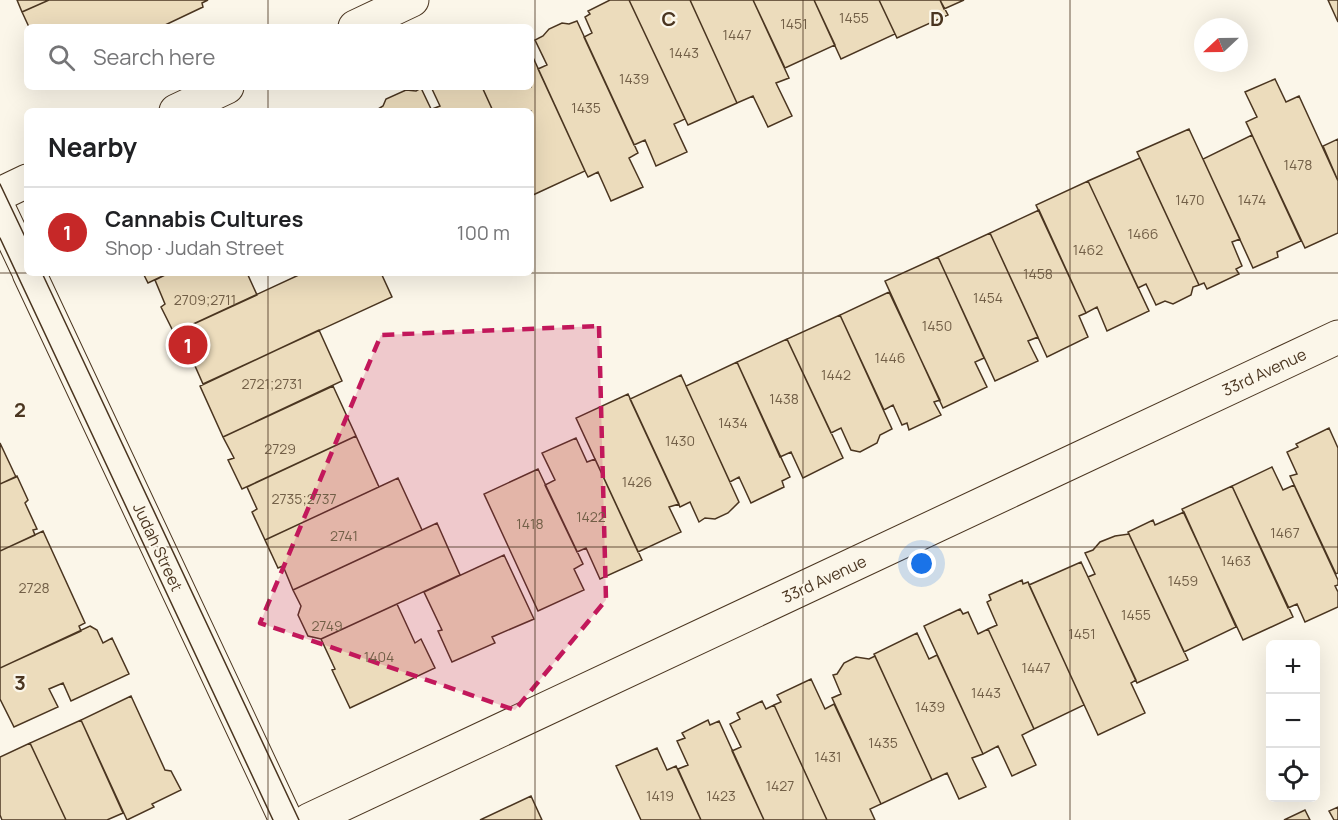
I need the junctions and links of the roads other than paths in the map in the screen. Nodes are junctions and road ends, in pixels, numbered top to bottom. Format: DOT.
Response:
graph roads {
  1 [pos="412,0"];
  2 [pos="361,24"];
  3 [pos="221,90"];
  4 [pos="182,108"];
  5 [pos="24,182"];
  6 [pos="0,194"];
  7 [pos="0,211"];
  8 [pos="24,262"];
  9 [pos="30,276"];
  10 [pos="1338,337"];
  11 [pos="286,820"];
  12 [pos="309,820"];
  1 -- 2 [label="street"];
  3 -- 4 [label="street"];
  5 -- 6 [label="street"];
  7 -- 8 [label="street"];
  9 -- 11 [label="street, Judah Street"];
  10 -- 12 [label="street, 33rd Avenue"];
}
